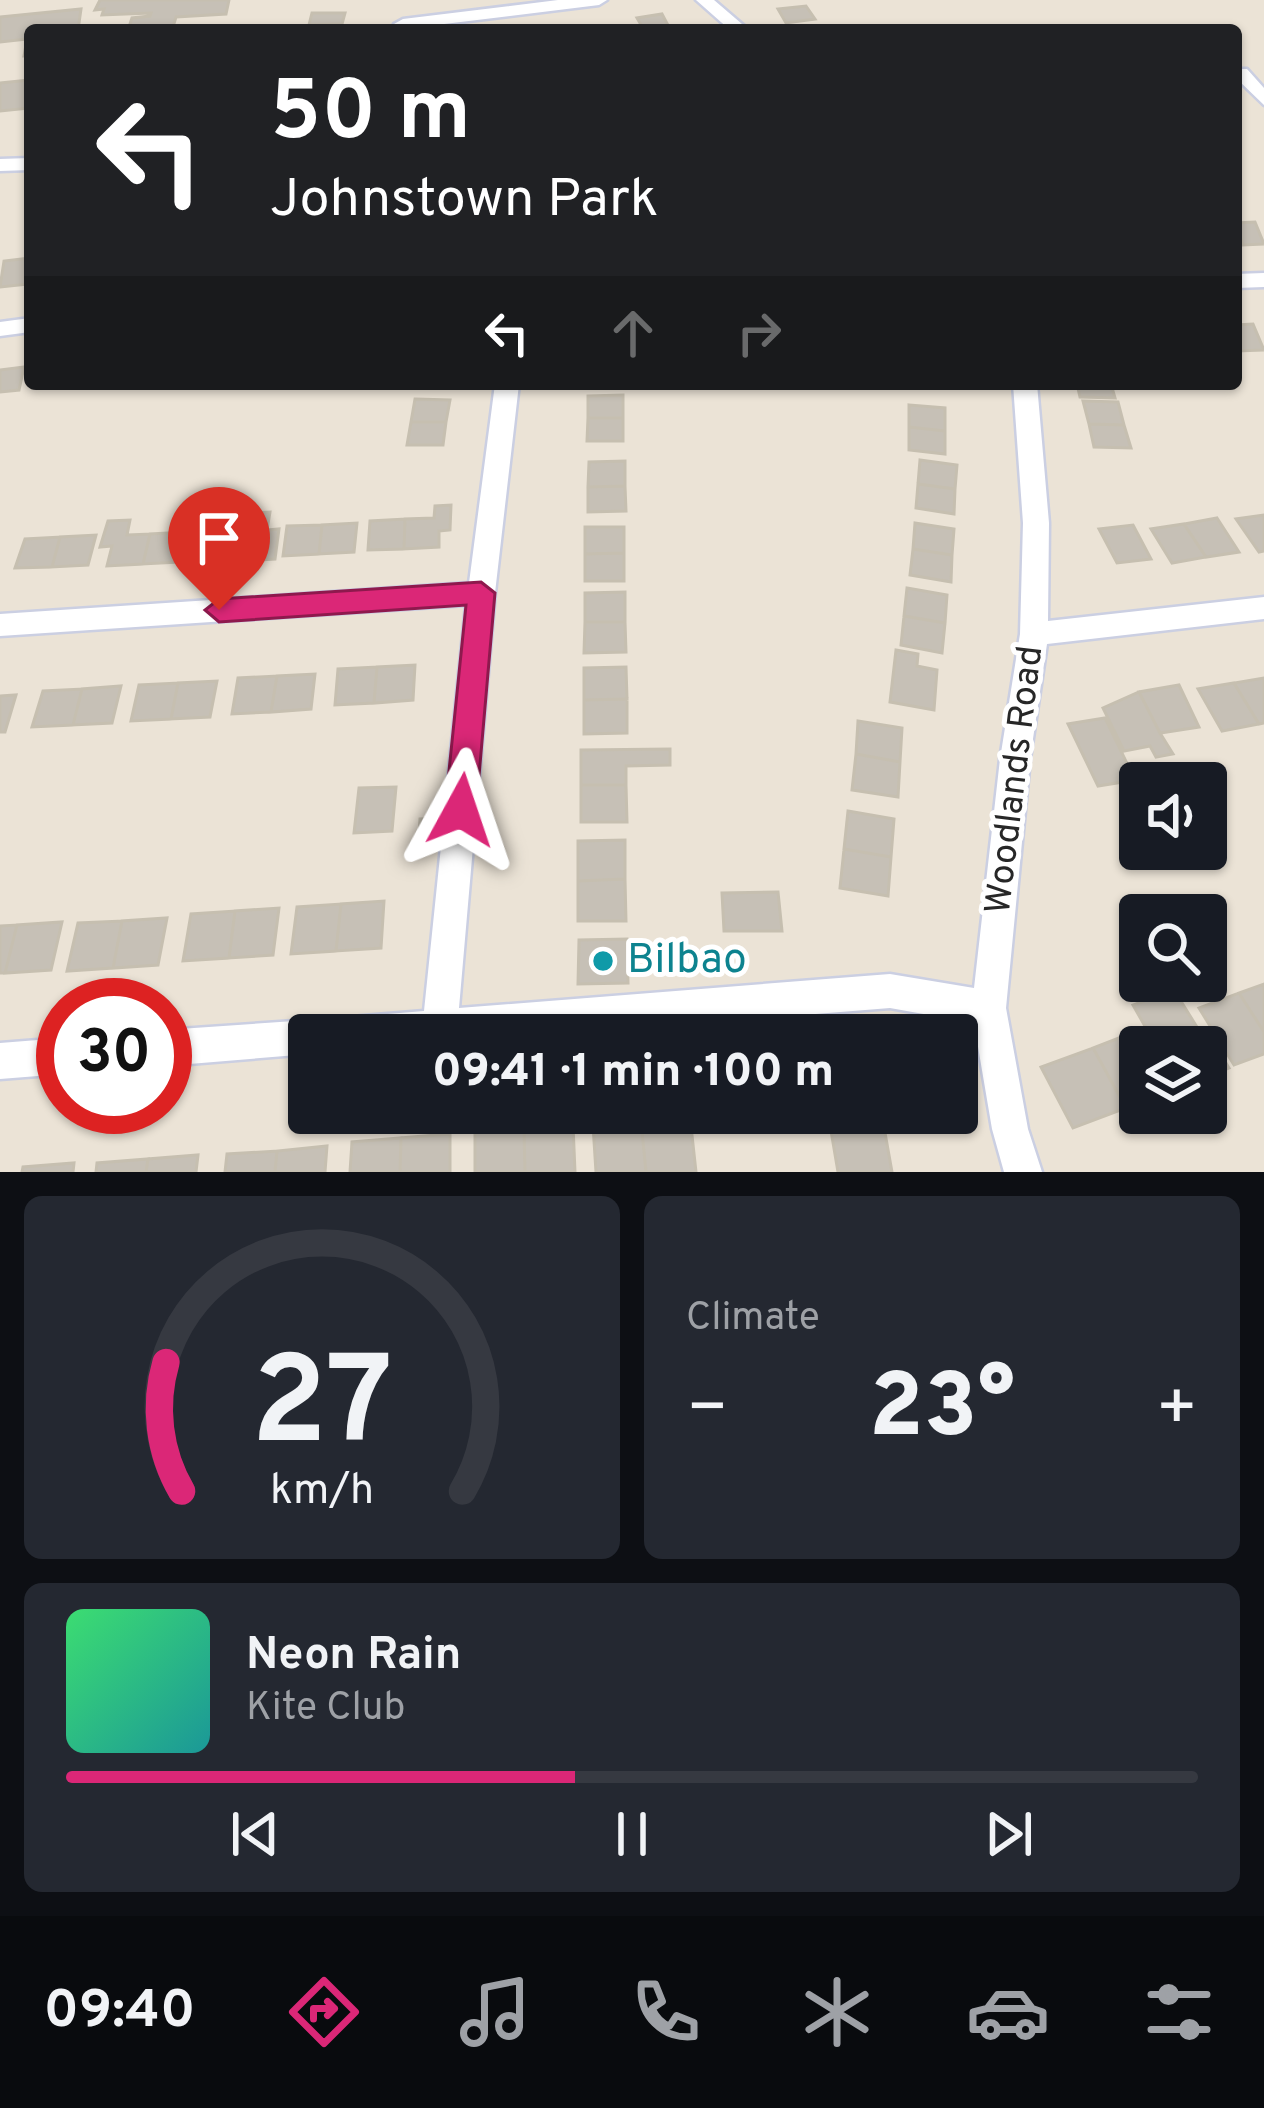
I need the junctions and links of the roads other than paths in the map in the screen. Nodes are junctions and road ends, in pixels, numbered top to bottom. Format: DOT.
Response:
graph roads {
  1 [pos="599,0"];
  2 [pos="704,0"];
  3 [pos="423,24"];
  4 [pos="733,24"];
  5 [pos="1242,77"];
  6 [pos="1264,99"];
  7 [pos="506,390"];
  8 [pos="1025,390"];
  9 [pos="481,593"];
  10 [pos="1264,608"];
  11 [pos="0,625"];
  12 [pos="1034,634"];
  13 [pos="989,1008"];
  14 [pos="441,1014"];
  15 [pos="602,1014"];
  16 [pos="288,1039"];
  17 [pos="192,1046"];
  18 [pos="36,1058"];
  19 [pos="0,1061"];
  20 [pos="1024,1172"];
  1 -- 3 [label="street"];
  2 -- 4 [label="street"];
  5 -- 6 [label="street"];
  7 -- 9 [label="street"];
  8 -- 12 [label="street, Woodlands Road"];
  9 -- 11 [label="street"];
  9 -- 14 [label="street"];
  10 -- 12 [label="street"];
  12 -- 13 [label="street, Woodlands Road"];
  13 -- 15 [label="street"];
  13 -- 20 [label="street, Woodlands Road"];
  16 -- 17 [label="street"];
  18 -- 19 [label="street"];
}
